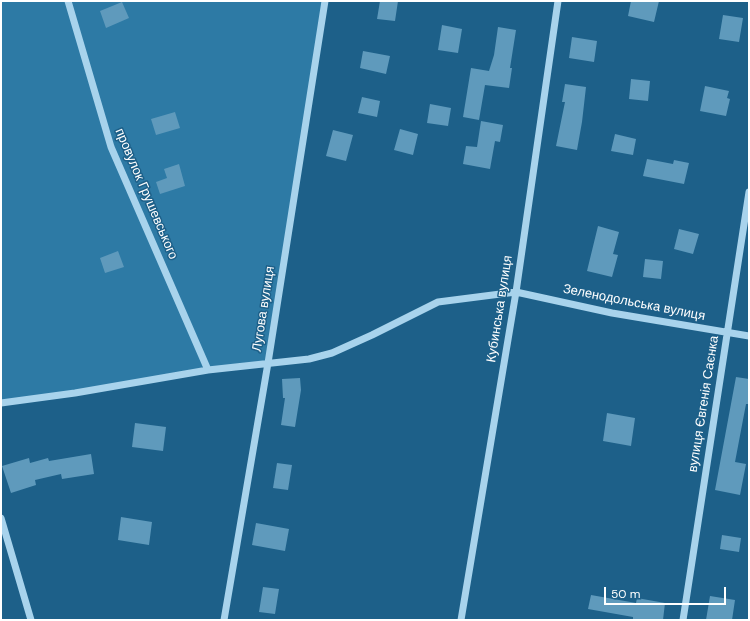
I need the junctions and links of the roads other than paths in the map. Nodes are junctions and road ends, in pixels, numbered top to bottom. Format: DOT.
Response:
graph roads {
  1 [pos="68,1"];
  2 [pos="325,1"];
  3 [pos="558,1"];
  4 [pos="749,192"];
  5 [pos="516,292"];
  6 [pos="727,332"];
  7 [pos="749,336"];
  8 [pos="268,363"];
  9 [pos="208,370"];
  10 [pos="1,403"];
  11 [pos="1,518"];
  12 [pos="31,620"];
  13 [pos="224,620"];
  14 [pos="461,620"];
  15 [pos="683,620"];
  1 -- 9 [label="street, провулок Грушевського"];
  2 -- 8 [label="street, Лугова вулиця"];
  3 -- 5 [label="street, Кубинська вулиця"];
  4 -- 6 [label="street, вулиця Євгенія Саєнка"];
  5 -- 6 [label="street, Зеленодольська вулиця"];
  5 -- 8 [label="street, Зеленодольська вулиця"];
  5 -- 14 [label="street, Кубинська вулиця"];
  6 -- 7 [label="street, Зеленодольська вулиця"];
  6 -- 15 [label="street, вулиця Євгенія Саєнка"];
  8 -- 9 [label="street, Зеленодольська вулиця"];
  8 -- 13 [label="street, Лугова вулиця"];
  9 -- 10 [label="street, Зеленодольська вулиця"];
  11 -- 12 [label="street"];
}
